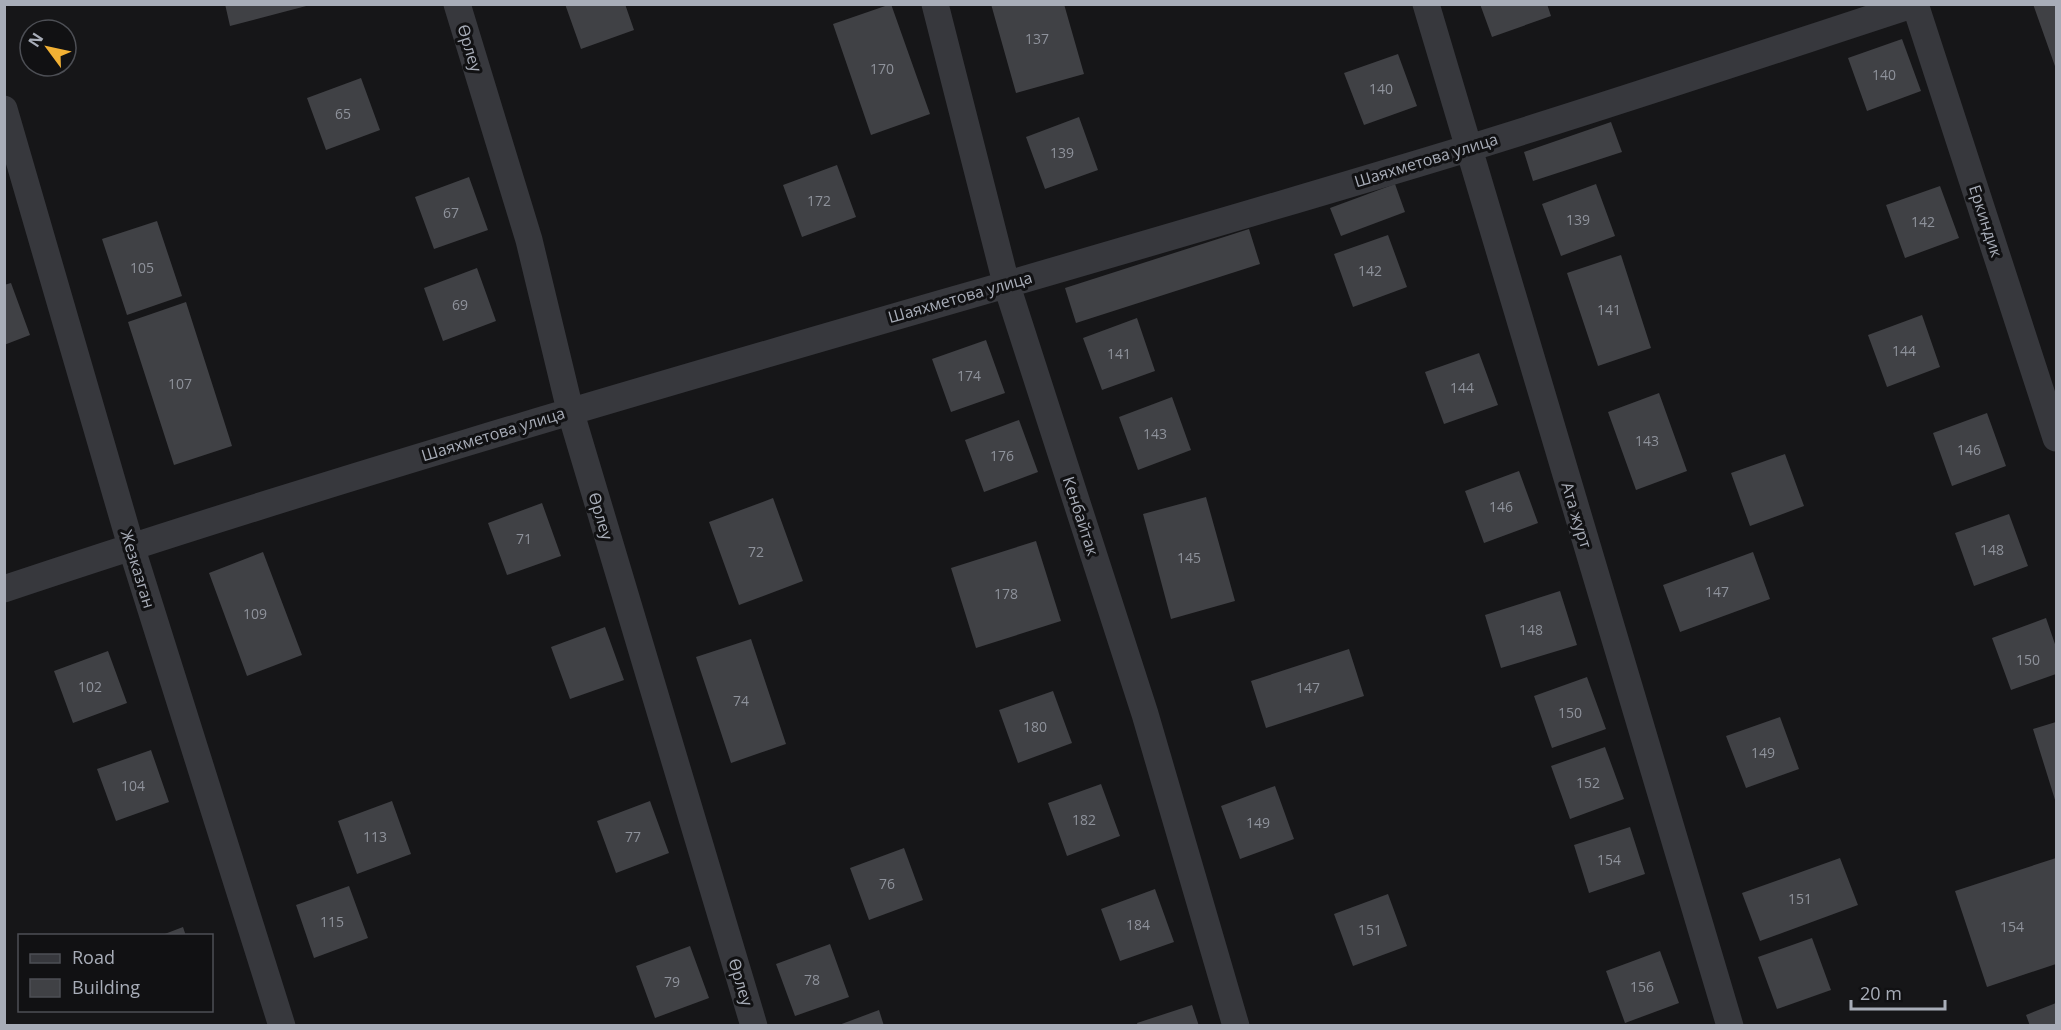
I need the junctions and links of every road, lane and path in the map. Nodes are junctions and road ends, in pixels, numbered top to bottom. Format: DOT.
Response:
graph roads {
  1 [pos="457,4"];
  2 [pos="935,4"];
  3 [pos="1425,4"];
  4 [pos="1915,4"];
  5 [pos="4,109"];
  6 [pos="1467,148"];
  7 [pos="1006,284"];
  8 [pos="570,410"];
  9 [pos="2056,438"];
  10 [pos="131,546"];
  11 [pos="4,589"];
  12 [pos="282,1026"];
  13 [pos="754,1026"];
  14 [pos="1236,1026"];
  15 [pos="1730,1026"];
  1 -- 8 [label="street, Өрлеу"];
  2 -- 7 [label="street, Кенбайтак"];
  3 -- 6 [label="street, Ата журт"];
  4 -- 6 [label="street, Шаяхметова улица"];
  4 -- 9 [label="street, Еркиндик"];
  5 -- 10 [label="street, Жезказган"];
  6 -- 7 [label="street, Шаяхметова улица"];
  6 -- 15 [label="street, Ата журт"];
  7 -- 8 [label="street, Шаяхметова улица"];
  7 -- 14 [label="street, Кенбайтак"];
  8 -- 10 [label="street, Шаяхметова улица"];
  8 -- 13 [label="street, Өрлеу"];
  10 -- 11 [label="street, Шаяхметова улица"];
  10 -- 12 [label="street, Жезказган"];
}
